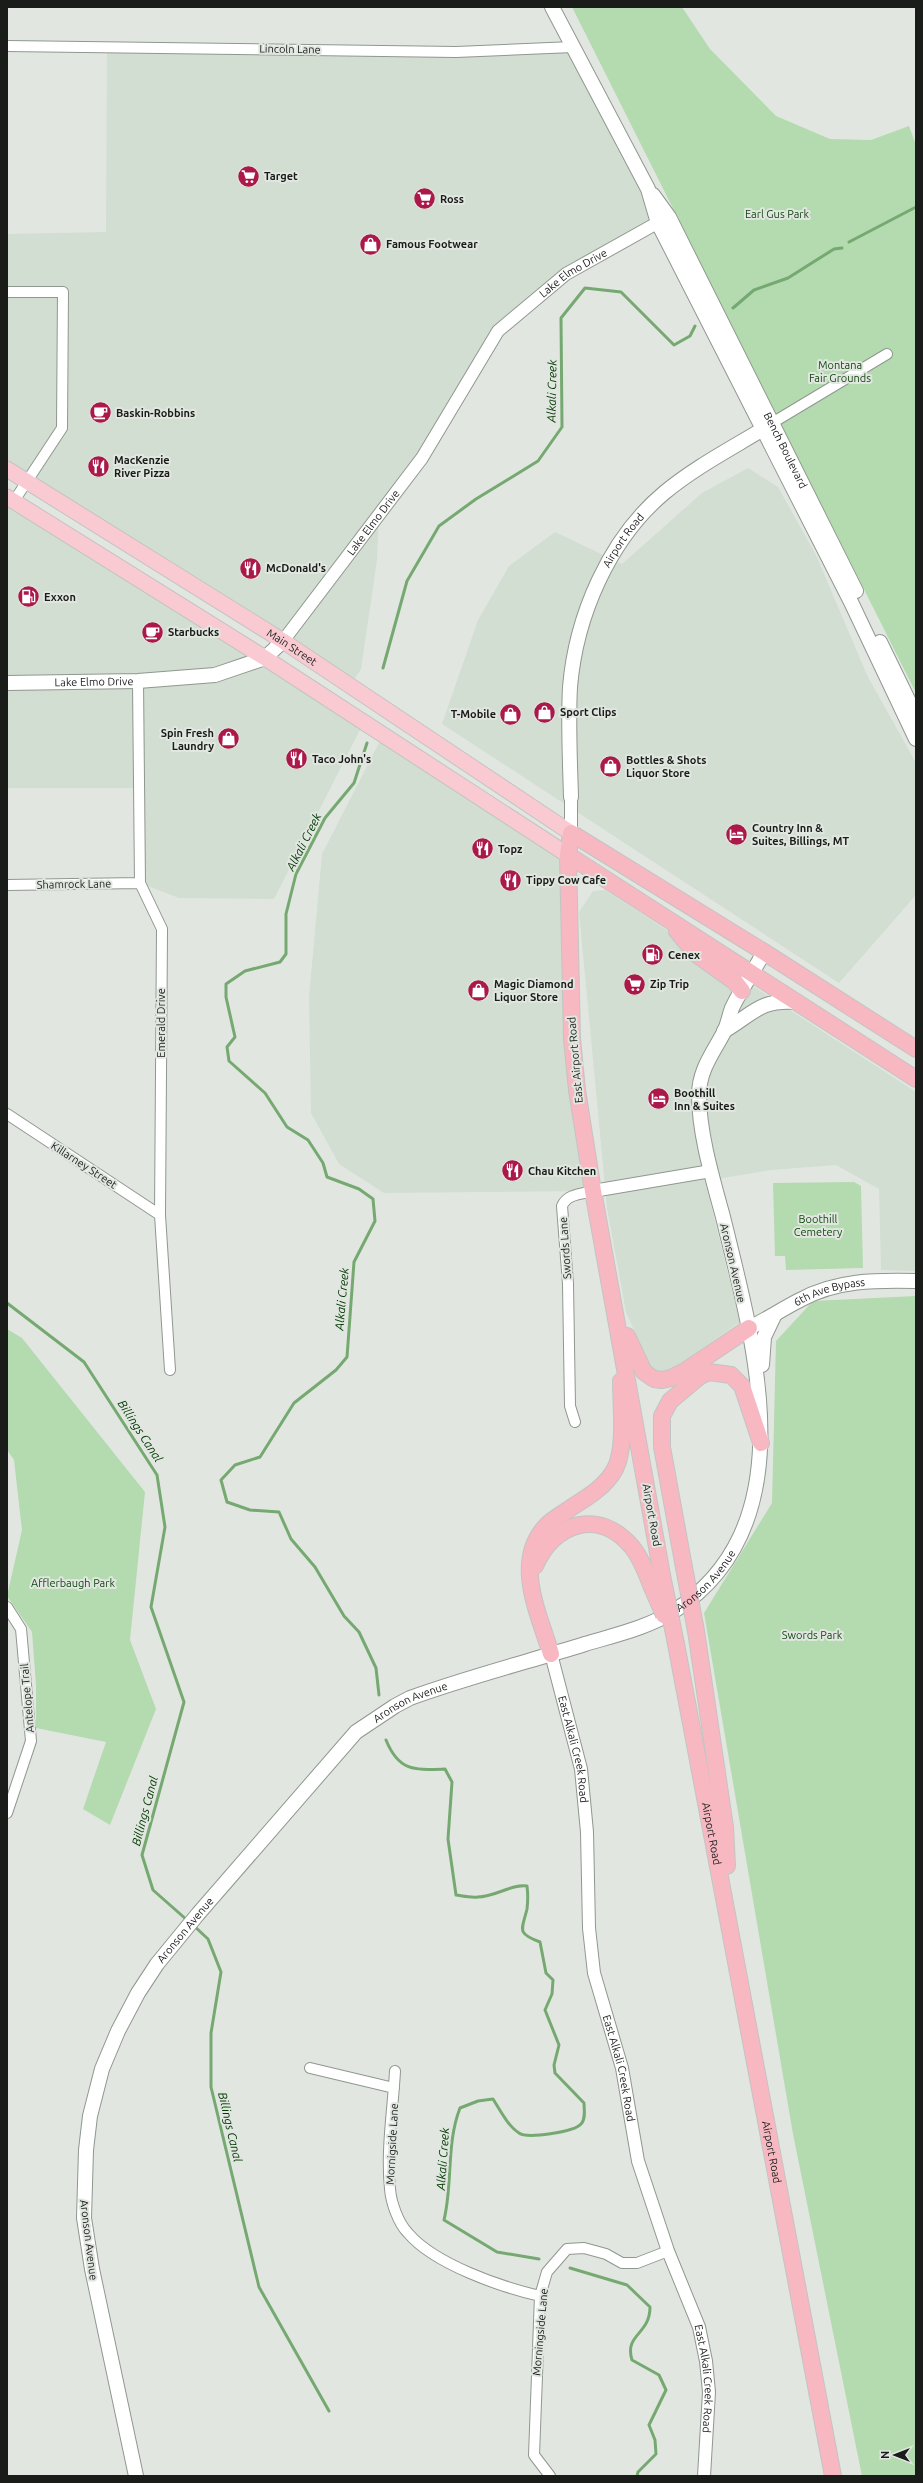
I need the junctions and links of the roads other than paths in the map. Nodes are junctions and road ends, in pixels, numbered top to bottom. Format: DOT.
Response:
graph roads {
  1 [pos="552,7"];
  2 [pos="7,46"];
  3 [pos="573,47"];
  4 [pos="663,220"];
  5 [pos="7,292"];
  6 [pos="887,354"];
  7 [pos="767,426"];
  8 [pos="7,469"];
  9 [pos="28,481"];
  10 [pos="11,499"];
  11 [pos="283,641"];
  12 [pos="265,658"];
  13 [pos="138,681"];
  14 [pos="7,683"];
  15 [pos="916,716"];
  16 [pos="916,739"];
  17 [pos="571,796"];
  18 [pos="571,833"];
  19 [pos="568,855"];
  20 [pos="140,883"];
  21 [pos="7,885"];
  22 [pos="670,921"];
  23 [pos="764,952"];
  24 [pos="753,973"];
  25 [pos="742,991"];
  26 [pos="796,1002"];
  27 [pos="724,1031"];
  28 [pos="916,1049"];
  29 [pos="916,1079"];
  30 [pos="7,1114"];
  31 [pos="711,1171"];
  32 [pos="592,1191"];
  33 [pos="160,1215"];
  34 [pos="916,1281"];
  35 [pos="614,1303"];
  36 [pos="774,1316"];
  37 [pos="749,1328"];
  38 [pos="622,1345"];
  39 [pos="170,1370"];
  40 [pos="575,1422"];
  41 [pos="761,1443"];
  42 [pos="657,1580"];
  43 [pos="531,1583"];
  44 [pos="7,1607"];
  45 [pos="551,1654"];
  46 [pos="7,1813"];
  47 [pos="729,1923"];
  48 [pos="310,2068"];
  49 [pos="395,2071"];
  50 [pos="394,2088"];
  51 [pos="668,2251"];
  52 [pos="540,2296"];
  53 [pos="136,2476"];
  54 [pos="550,2476"];
  55 [pos="704,2476"];
  56 [pos="833,2476"];
  1 -- 3 [label="main road"];
  2 -- 3 [label="street, Lincoln Lane"];
  3 -- 4 [label="main road"];
  4 -- 7 [label="main road"];
  4 -- 11 [label="street, Lake Elmo Drive"];
  5 -- 9 [label="street"];
  6 -- 7 [label="street, Airport Road"];
  7 -- 15 [label="main road, Bench Boulevard"];
  7 -- 16 [label="main road"];
  7 -- 17 [label="main road, Airport Road"];
  8 -- 9 [label="main road, Main Street"];
  9 -- 10 [label="street"];
  9 -- 11 [label="main road, Main Street"];
  10 -- 12 [label="main road"];
  11 -- 12 [label="main road, Lake Elmo Drive"];
  11 -- 18 [label="main road, Main Street"];
  12 -- 13 [label="main road, Lake Elmo Drive"];
  12 -- 19 [label="main road"];
  13 -- 14 [label="main road, Lake Elmo Drive"];
  13 -- 20 [label="street, Emerald Drive"];
  17 -- 18 [label="street, Airport Road"];
  18 -- 19 [label="highway, Airport Road"];
  18 -- 23 [label="highway"];
  19 -- 22 [label="highway"];
  19 -- 32 [label="highway, East Airport Road"];
  20 -- 21 [label="street, Shamrock Lane"];
  20 -- 33 [label="street, Emerald Drive"];
  22 -- 24 [label="highway"];
  22 -- 25 [label="highway"];
  23 -- 24 [label="main road, Aronson Avenue"];
  23 -- 28 [label="highway"];
  24 -- 25 [label="main road, Aronson Avenue"];
  24 -- 26 [label="highway"];
  25 -- 27 [label="main road, Aronson Avenue"];
  26 -- 27 [label="main road, Aronson Avenue"];
  26 -- 29 [label="highway"];
  27 -- 31 [label="main road, Aronson Avenue"];
  30 -- 33 [label="street, Killarney Street"];
  31 -- 32 [label="street, Swords Lane"];
  31 -- 37 [label="main road, Aronson Avenue"];
  32 -- 35 [label="highway, Airport Road"];
  32 -- 40 [label="street, Swords Lane"];
  33 -- 39 [label="street, Emerald Drive"];
  34 -- 36 [label="main road, 6th Ave Bypass"];
  35 -- 37 [label="highway"];
  35 -- 38 [label="highway, Airport Road"];
  36 -- 37 [label="main road, 6th Ave Bypass"];
  36 -- 41 [label="main road"];
  37 -- 41 [label="main road, Aronson Avenue"];
  38 -- 42 [label="highway, Airport Road"];
  38 -- 43 [label="highway"];
  41 -- 45 [label="main road, Aronson Avenue"];
  41 -- 47 [label="highway, bridge"];
  42 -- 43 [label="highway"];
  42 -- 47 [label="highway, Airport Road, bridge"];
  43 -- 45 [label="highway"];
  44 -- 46 [label="street, Antelope Trail"];
  45 -- 51 [label="street, East Alkali Creek Road"];
  45 -- 53 [label="main road, Aronson Avenue"];
  47 -- 56 [label="highway, Airport Road"];
  48 -- 50 [label="street"];
  49 -- 50 [label="street, Mornigside Lane"];
  50 -- 52 [label="street, Mornigside Lane"];
  51 -- 52 [label="street, Morningside Lane"];
  51 -- 55 [label="street, East Alkali Creek Road"];
  52 -- 54 [label="street, Morningside Lane"];
}
